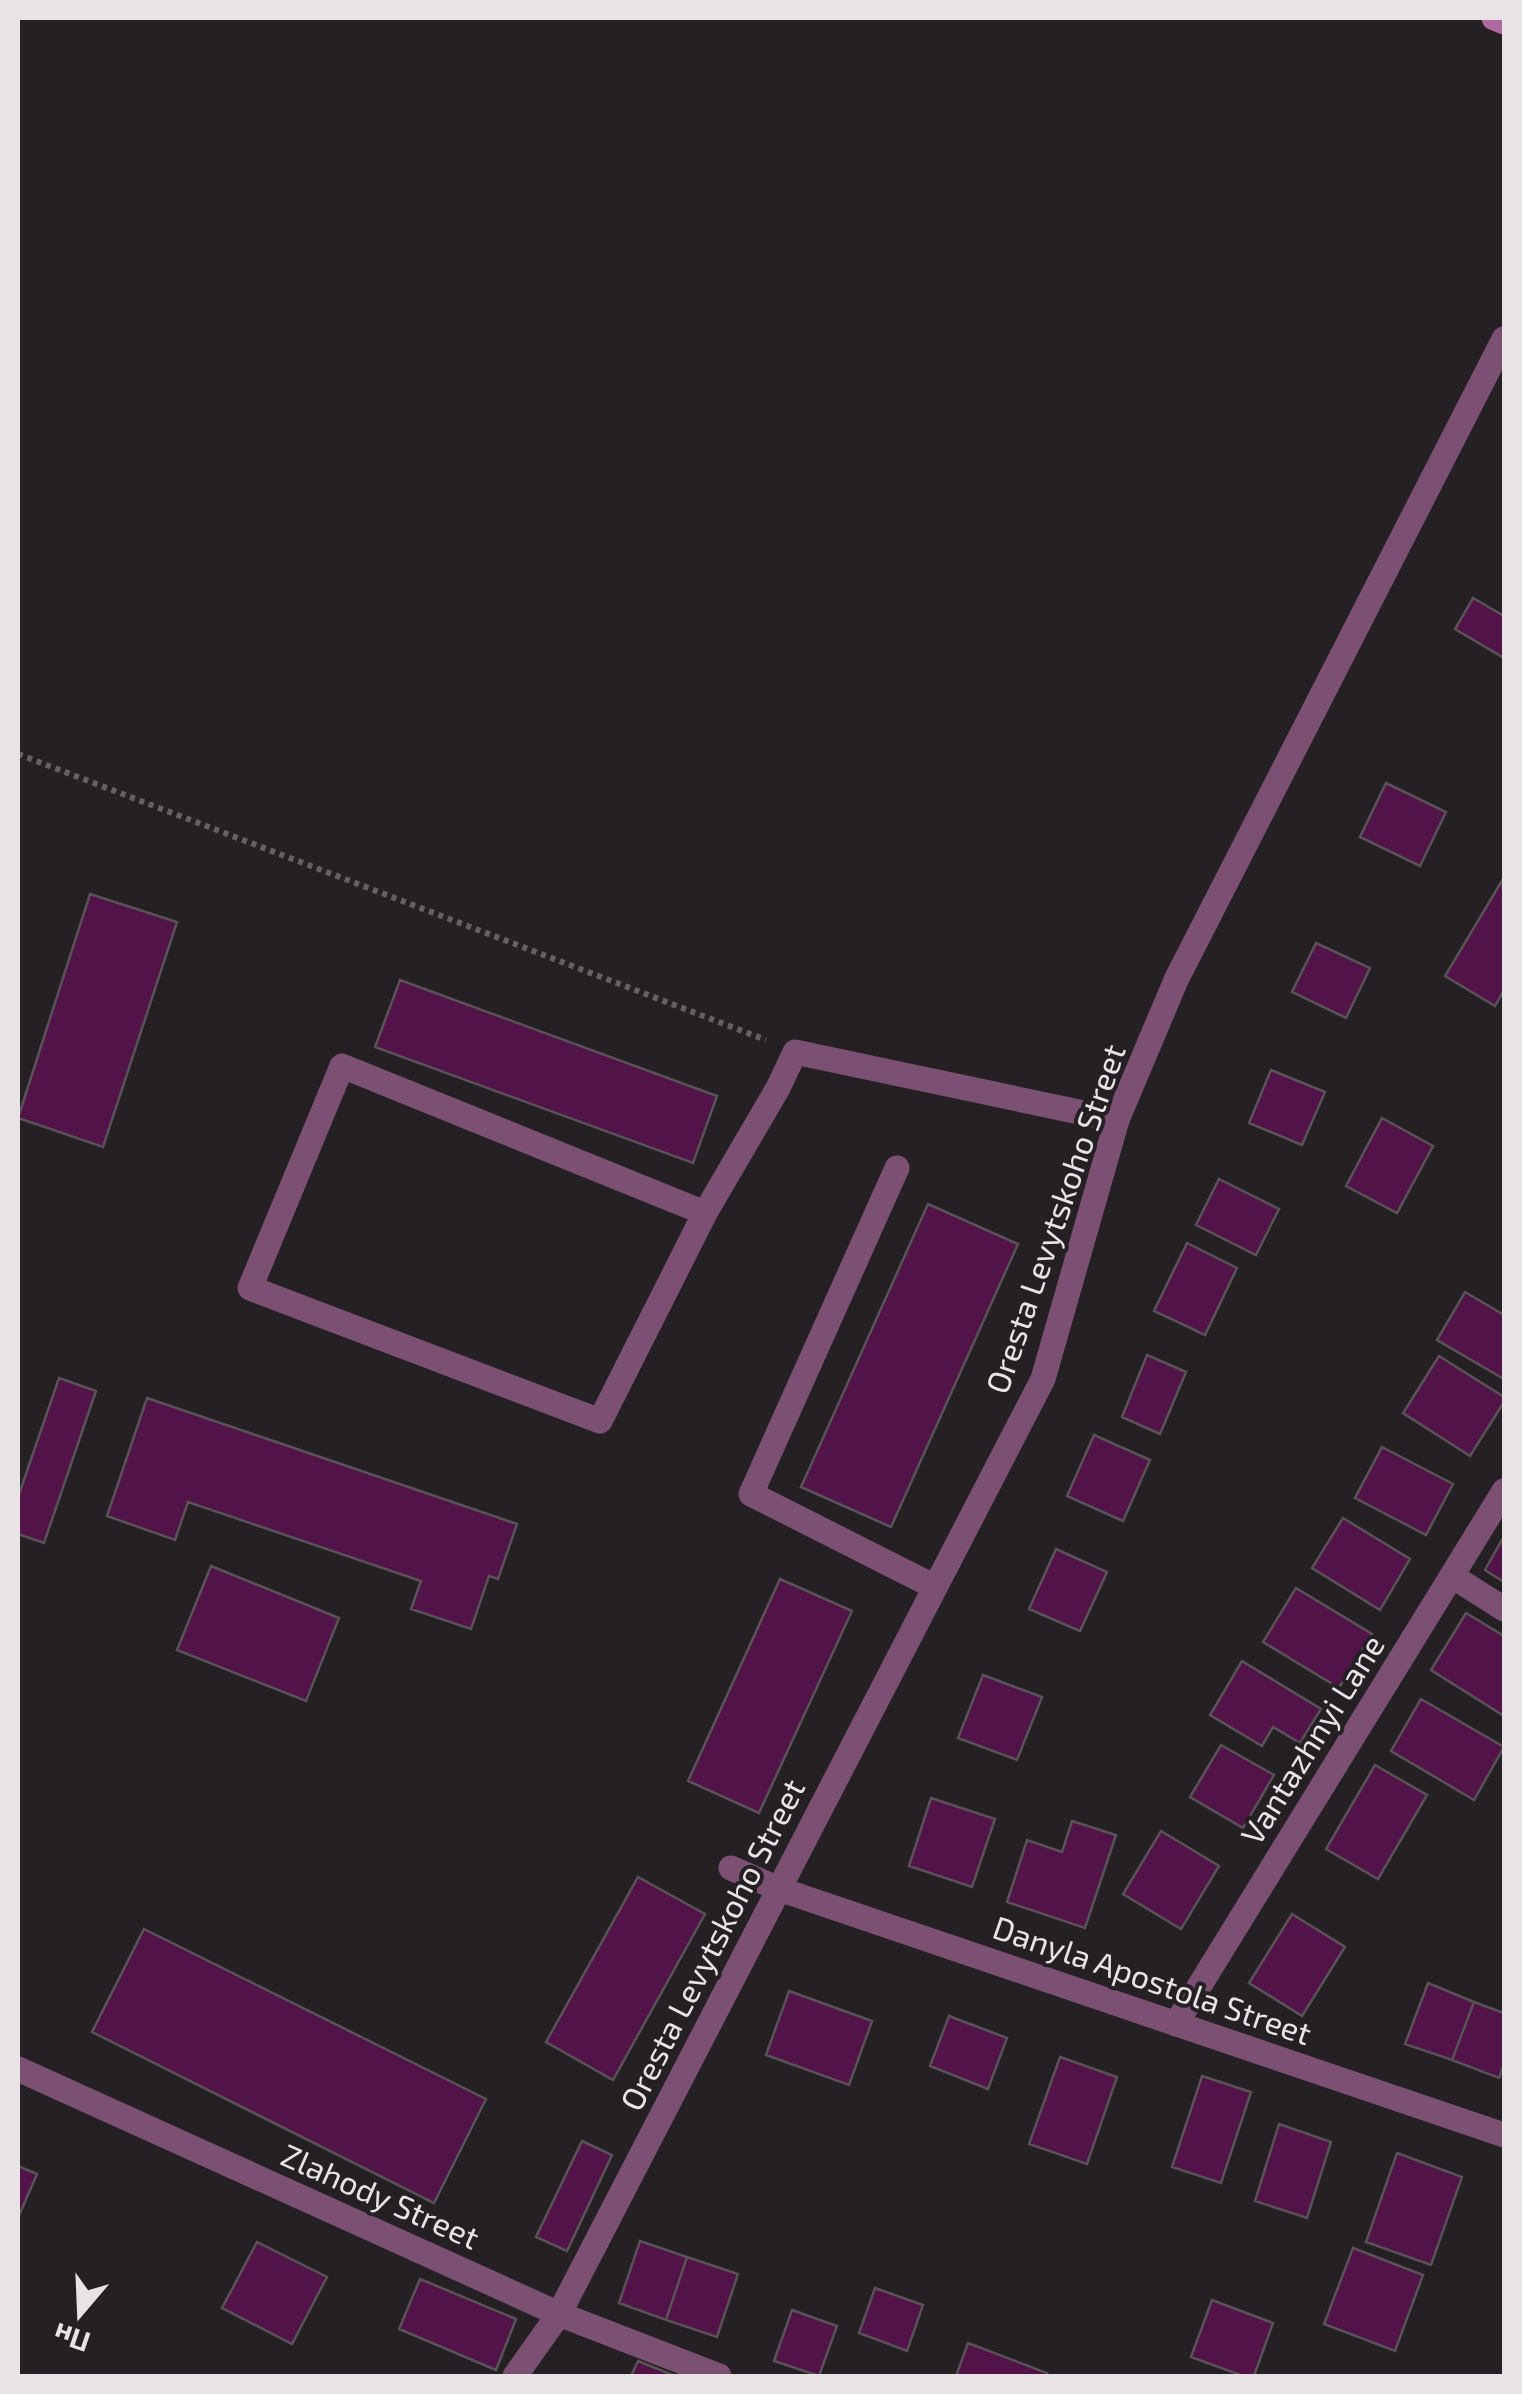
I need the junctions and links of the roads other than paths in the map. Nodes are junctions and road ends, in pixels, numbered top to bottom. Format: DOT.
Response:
graph roads {
  1 [pos="1494,18"];
  2 [pos="1504,22"];
  3 [pos="1501,356"];
  4 [pos="1116,1120"];
  5 [pos="897,1168"];
  6 [pos="706,1212"];
  7 [pos="1504,1491"];
  8 [pos="1452,1576"];
  9 [pos="935,1587"];
  10 [pos="1504,1609"];
  11 [pos="730,1868"];
  12 [pos="779,1889"];
  13 [pos="1176,2024"];
  14 [pos="18,2070"];
  15 [pos="1504,2135"];
  16 [pos="559,2314"];
  17 [pos="514,2376"];
  18 [pos="719,2376"];
  1 -- 2 [label="main road"];
  3 -- 4 [label="street, Oresta Levytskoho Street"];
  4 -- 6 [label="street"];
  4 -- 9 [label="street, Oresta Levytskoho Street"];
  5 -- 9 [label="street"];
  6 -- 6 [label="street"];
  7 -- 8 [label="street, Vantazhnyi Lane"];
  8 -- 10 [label="street"];
  8 -- 13 [label="street, Vantazhnyi Lane"];
  9 -- 12 [label="street, Oresta Levytskoho Street"];
  11 -- 12 [label="street, Danyla Apostola Street"];
  12 -- 13 [label="street, Danyla Apostola Street"];
  12 -- 16 [label="street, Oresta Levytskoho Street"];
  13 -- 15 [label="street, Danyla Apostola Street"];
  14 -- 16 [label="street, Zlahody Street"];
  16 -- 17 [label="street, Oresta Levytskoho Street"];
  16 -- 18 [label="street, Zlahody Street"];
}
